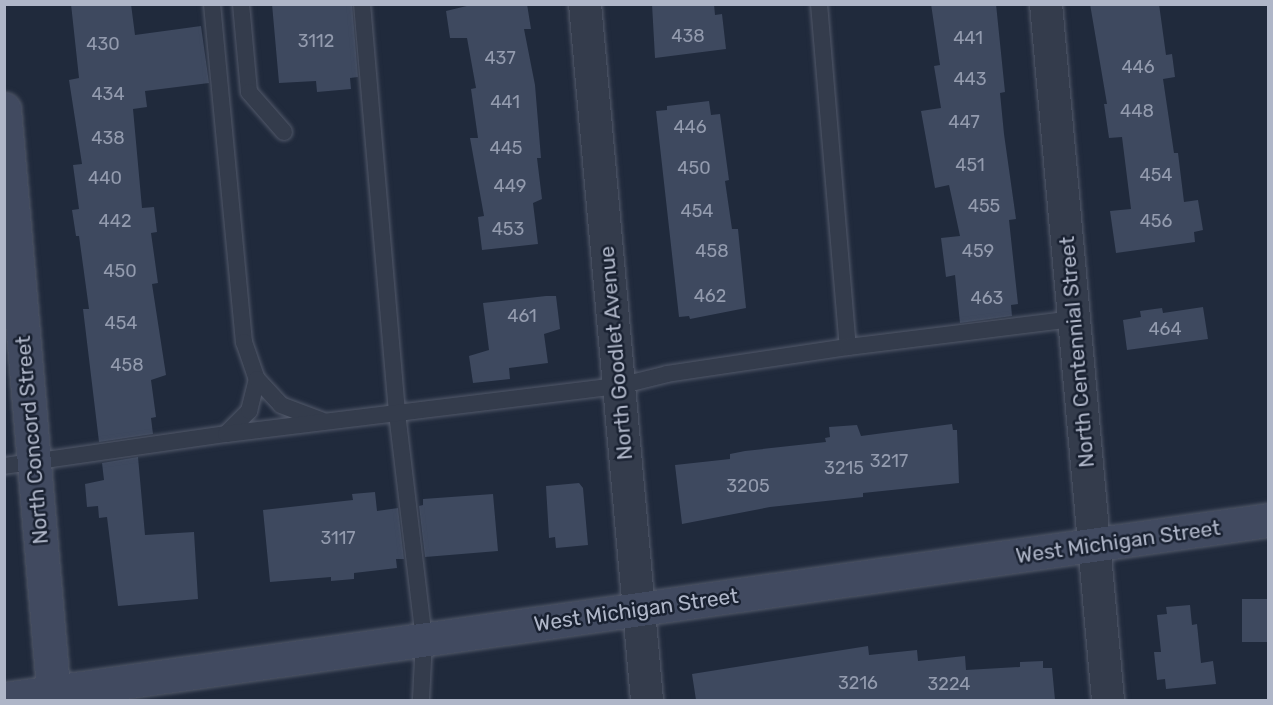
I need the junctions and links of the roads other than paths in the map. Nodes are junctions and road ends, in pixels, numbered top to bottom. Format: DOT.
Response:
graph roads {
  1 [pos="212,4"];
  2 [pos="241,4"];
  3 [pos="362,4"];
  4 [pos="585,4"];
  5 [pos="819,4"];
  6 [pos="1046,4"];
  7 [pos="4,109"];
  8 [pos="284,132"];
  9 [pos="1074,319"];
  10 [pos="848,347"];
  11 [pos="257,379"];
  12 [pos="619,386"];
  13 [pos="397,413"];
  14 [pos="325,421"];
  15 [pos="226,434"];
  16 [pos="19,464"];
  17 [pos="1269,520"];
  18 [pos="1094,547"];
  19 [pos="639,609"];
  20 [pos="424,640"];
  21 [pos="54,696"];
  22 [pos="4,699"];
  23 [pos="421,700"];
  24 [pos="647,700"];
  25 [pos="1108,700"];
  1 -- 11 [label="lane"];
  2 -- 8 [label="lane"];
  3 -- 13 [label="lane"];
  4 -- 12 [label="street, North Goodlet Avenue"];
  5 -- 10 [label="lane"];
  6 -- 9 [label="street, North Centennial Street"];
  7 -- 16 [label="main road, North Concord Street"];
  9 -- 10 [label="lane"];
  9 -- 18 [label="street, North Centennial Street"];
  10 -- 12 [label="lane"];
  11 -- 14 [label="lane"];
  11 -- 15 [label="lane"];
  12 -- 13 [label="lane"];
  12 -- 19 [label="street, North Goodlet Avenue"];
  13 -- 14 [label="lane"];
  13 -- 20 [label="lane"];
  14 -- 15 [label="lane"];
  15 -- 16 [label="lane"];
  16 -- 21 [label="main road, North Concord Street"];
  17 -- 18 [label="main road, West Michigan Street"];
  18 -- 19 [label="main road, West Michigan Street"];
  18 -- 25 [label="street, North Centennial Street"];
  19 -- 20 [label="main road, West Michigan Street"];
  19 -- 24 [label="street, North Goodlet Avenue"];
  20 -- 21 [label="main road, West Michigan Street"];
  20 -- 23 [label="lane"];
  21 -- 22 [label="main road, West Michigan Street"];
}
